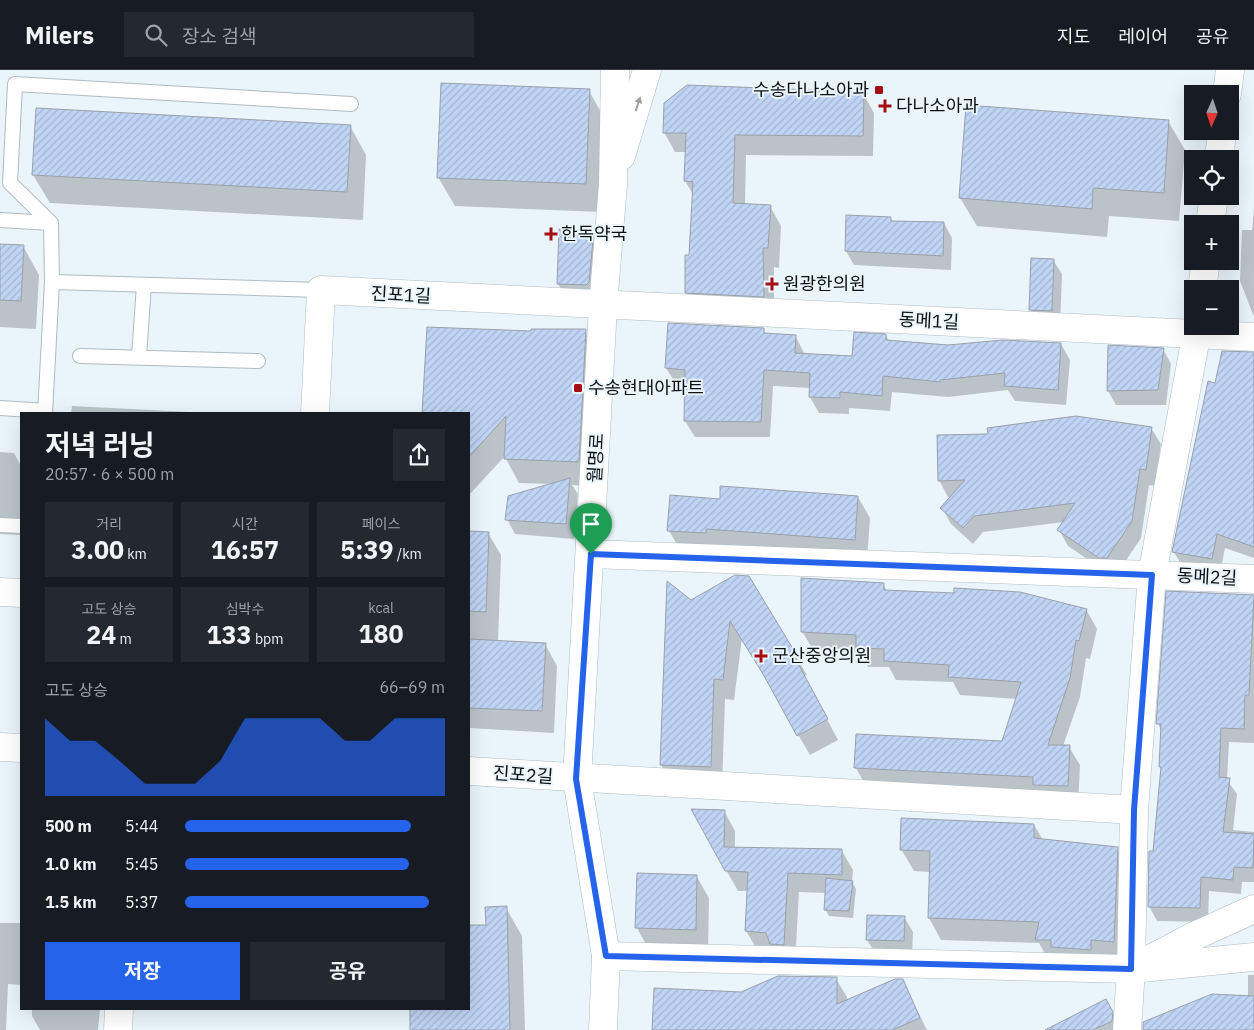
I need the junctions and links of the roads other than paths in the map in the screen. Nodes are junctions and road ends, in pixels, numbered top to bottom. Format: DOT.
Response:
graph roads {
  1 [pos="614,70"];
  2 [pos="648,70"];
  3 [pos="1230,70"];
  4 [pos="1228,85"];
  5 [pos="350,104"];
  6 [pos="613,184"];
  7 [pos="0,220"];
  8 [pos="51,223"];
  9 [pos="52,282"];
  10 [pos="144,284"];
  11 [pos="321,290"];
  12 [pos="603,306"];
  13 [pos="1184,329"];
  14 [pos="1196,335"];
  15 [pos="1238,335"];
  16 [pos="1254,337"];
  17 [pos="80,356"];
  18 [pos="139,356"];
  19 [pos="258,361"];
  20 [pos="0,408"];
  21 [pos="45,412"];
  22 [pos="315,412"];
  23 [pos="0,525"];
  24 [pos="20,526"];
  25 [pos="591,554"];
  26 [pos="1152,575"];
  27 [pos="1254,579"];
  28 [pos="0,592"];
  29 [pos="20,593"];
  30 [pos="0,747"];
  31 [pos="20,748"];
  32 [pos="470,771"];
  33 [pos="576,779"];
  34 [pos="1134,810"];
  35 [pos="1254,908"];
  36 [pos="606,956"];
  37 [pos="1254,957"];
  38 [pos="1131,969"];
  39 [pos="119,1010"];
  40 [pos="118,1030"];
  41 [pos="604,1030"];
  42 [pos="1127,1030"];
  1 -- 6 [label="street, 월명로"];
  6 -- 2 [label="street, 월명로, one-way"];
  3 -- 4 [label="street"];
  5 -- 8 [label="lane"];
  6 -- 12 [label="street, 월명로"];
  7 -- 8 [label="lane"];
  8 -- 9 [label="lane"];
  9 -- 10 [label="lane"];
  9 -- 21 [label="lane"];
  10 -- 11 [label="lane"];
  10 -- 18 [label="lane"];
  11 -- 12 [label="street, 진포1길"];
  11 -- 22 [label="street"];
  12 -- 13 [label="street, 동메1길"];
  12 -- 25 [label="street, 월명로"];
  14 -- 26 [label="street"];
  15 -- 16 [label="street, 동메1길"];
  17 -- 18 [label="lane"];
  18 -- 19 [label="lane"];
  20 -- 21 [label="lane"];
  23 -- 24 [label="lane"];
  25 -- 26 [label="street, 동메2길"];
  25 -- 33 [label="street, 월명로"];
  26 -- 27 [label="street, 동메2길"];
  26 -- 34 [label="street"];
  28 -- 29 [label="street"];
  30 -- 31 [label="street"];
  32 -- 33 [label="street, 진포2길"];
  33 -- 34 [label="street, 진포2길"];
  33 -- 36 [label="street, 월명로"];
  34 -- 38 [label="street"];
  35 -- 38 [label="street"];
  36 -- 38 [label="street"];
  36 -- 41 [label="street, 월명로"];
  37 -- 38 [label="street"];
  38 -- 42 [label="street"];
  39 -- 40 [label="street"];
}
